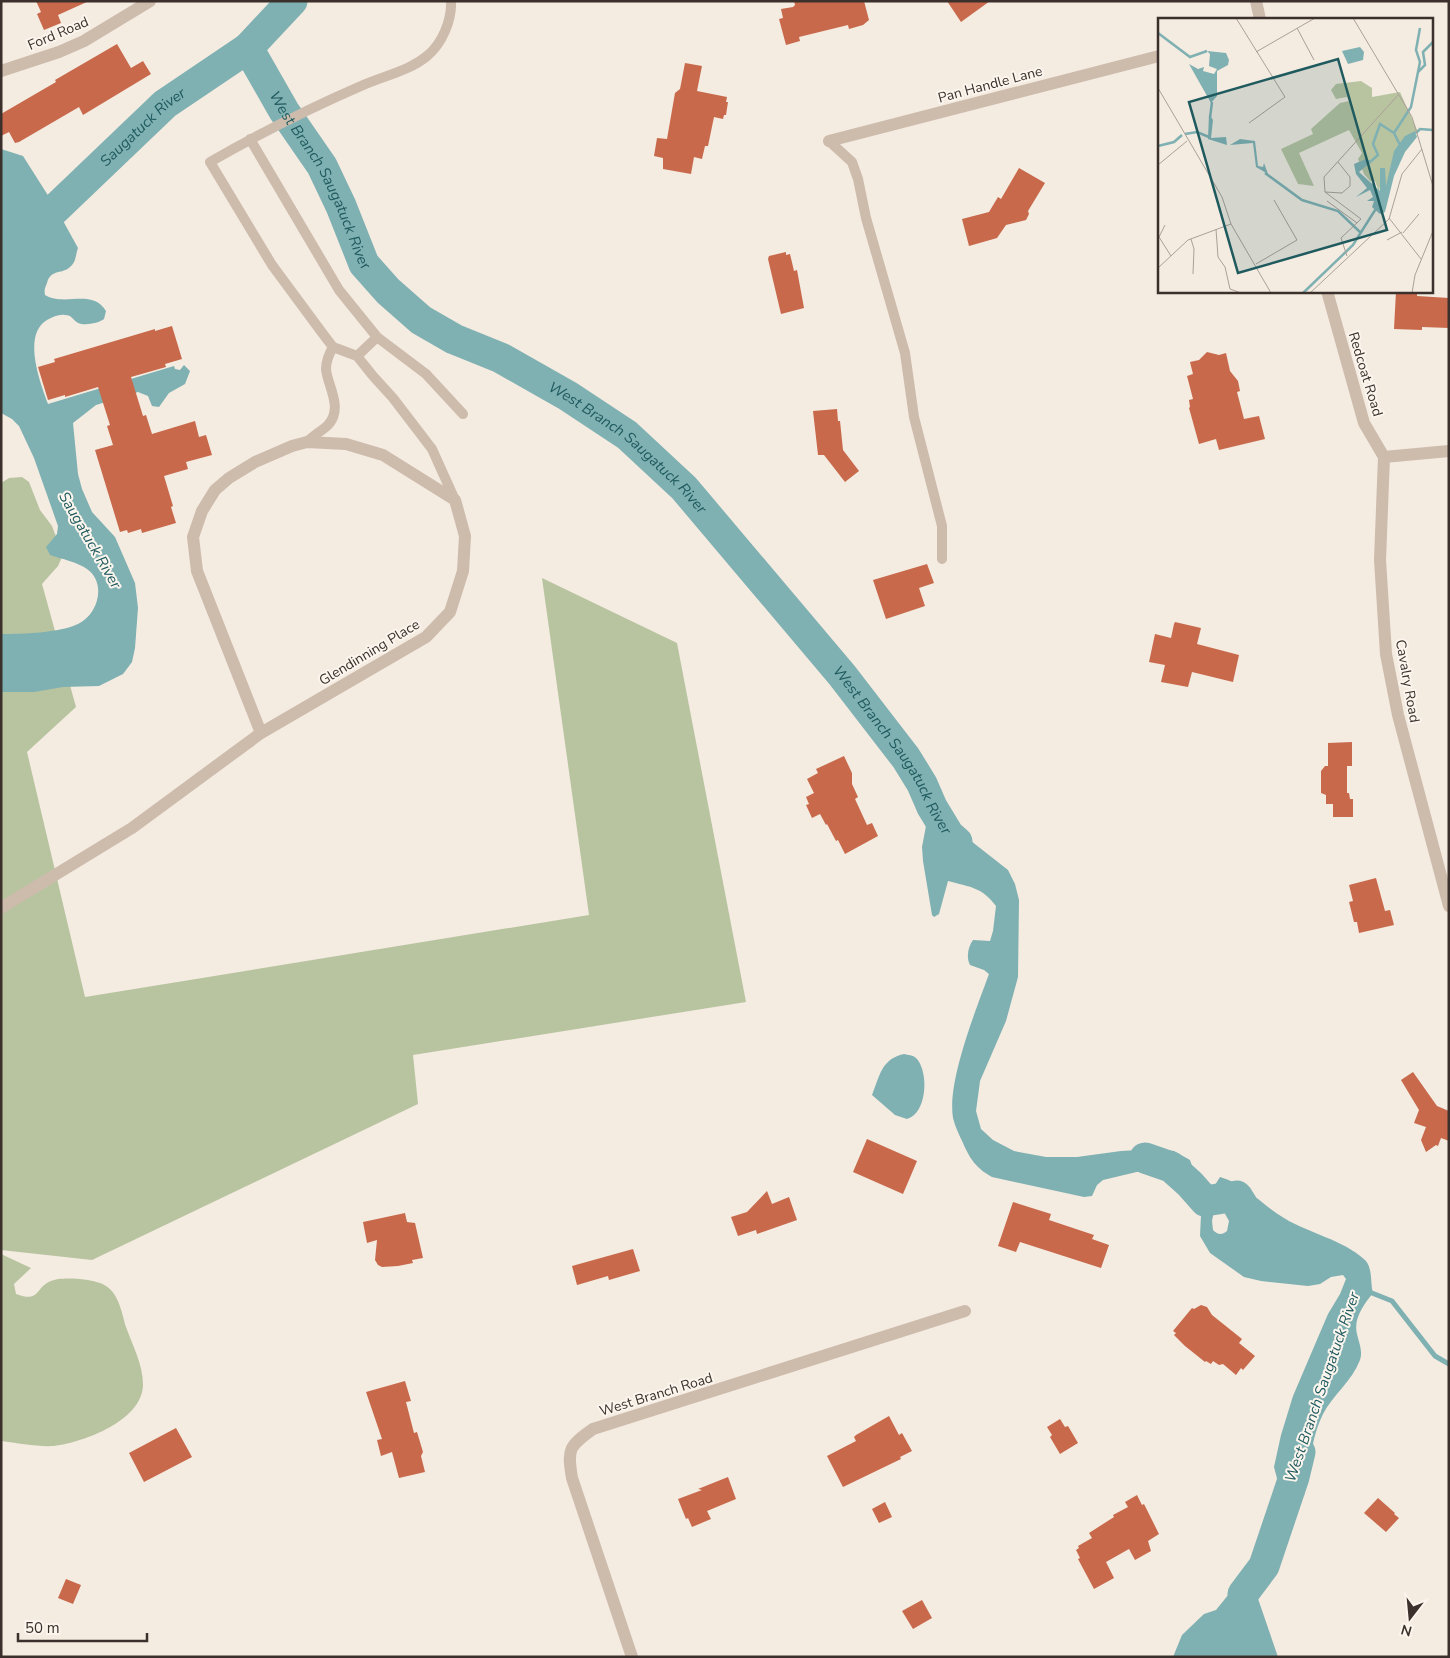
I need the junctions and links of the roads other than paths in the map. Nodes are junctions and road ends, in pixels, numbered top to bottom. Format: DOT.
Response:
graph roads {
  1 [pos="150,1"];
  2 [pos="451,1"];
  3 [pos="1256,1"];
  4 [pos="1260,18"];
  5 [pos="1158,56"];
  6 [pos="1,71"];
  7 [pos="250,140"];
  8 [pos="829,141"];
  9 [pos="1327,292"];
  10 [pos="377,337"];
  11 [pos="333,347"];
  12 [pos="357,356"];
  13 [pos="463,414"];
  14 [pos="307,442"];
  15 [pos="1449,451"];
  16 [pos="1384,457"];
  17 [pos="455,500"];
  18 [pos="942,559"];
  19 [pos="261,732"];
  20 [pos="1449,906"];
  21 [pos="1,908"];
  22 [pos="965,1311"];
  23 [pos="632,1657"];
  1 -- 6 [label="street, Ford Road"];
  2 -- 7 [label="lane"];
  3 -- 4 [label="street"];
  5 -- 8 [label="street, Pan Handle Lane"];
  7 -- 10 [label="lane"];
  7 -- 11 [label="lane"];
  8 -- 18 [label="lane"];
  9 -- 16 [label="street, Redcoat Road"];
  10 -- 12 [label="lane"];
  10 -- 13 [label="lane"];
  11 -- 12 [label="lane"];
  11 -- 14 [label="lane"];
  12 -- 17 [label="lane"];
  14 -- 17 [label="street"];
  14 -- 19 [label="street"];
  15 -- 16 [label="street"];
  16 -- 20 [label="street, Cavalry Road"];
  17 -- 19 [label="street, Glendinning Place"];
  19 -- 21 [label="street, Glendinning Place"];
  22 -- 23 [label="street, West Branch Road"];
}
